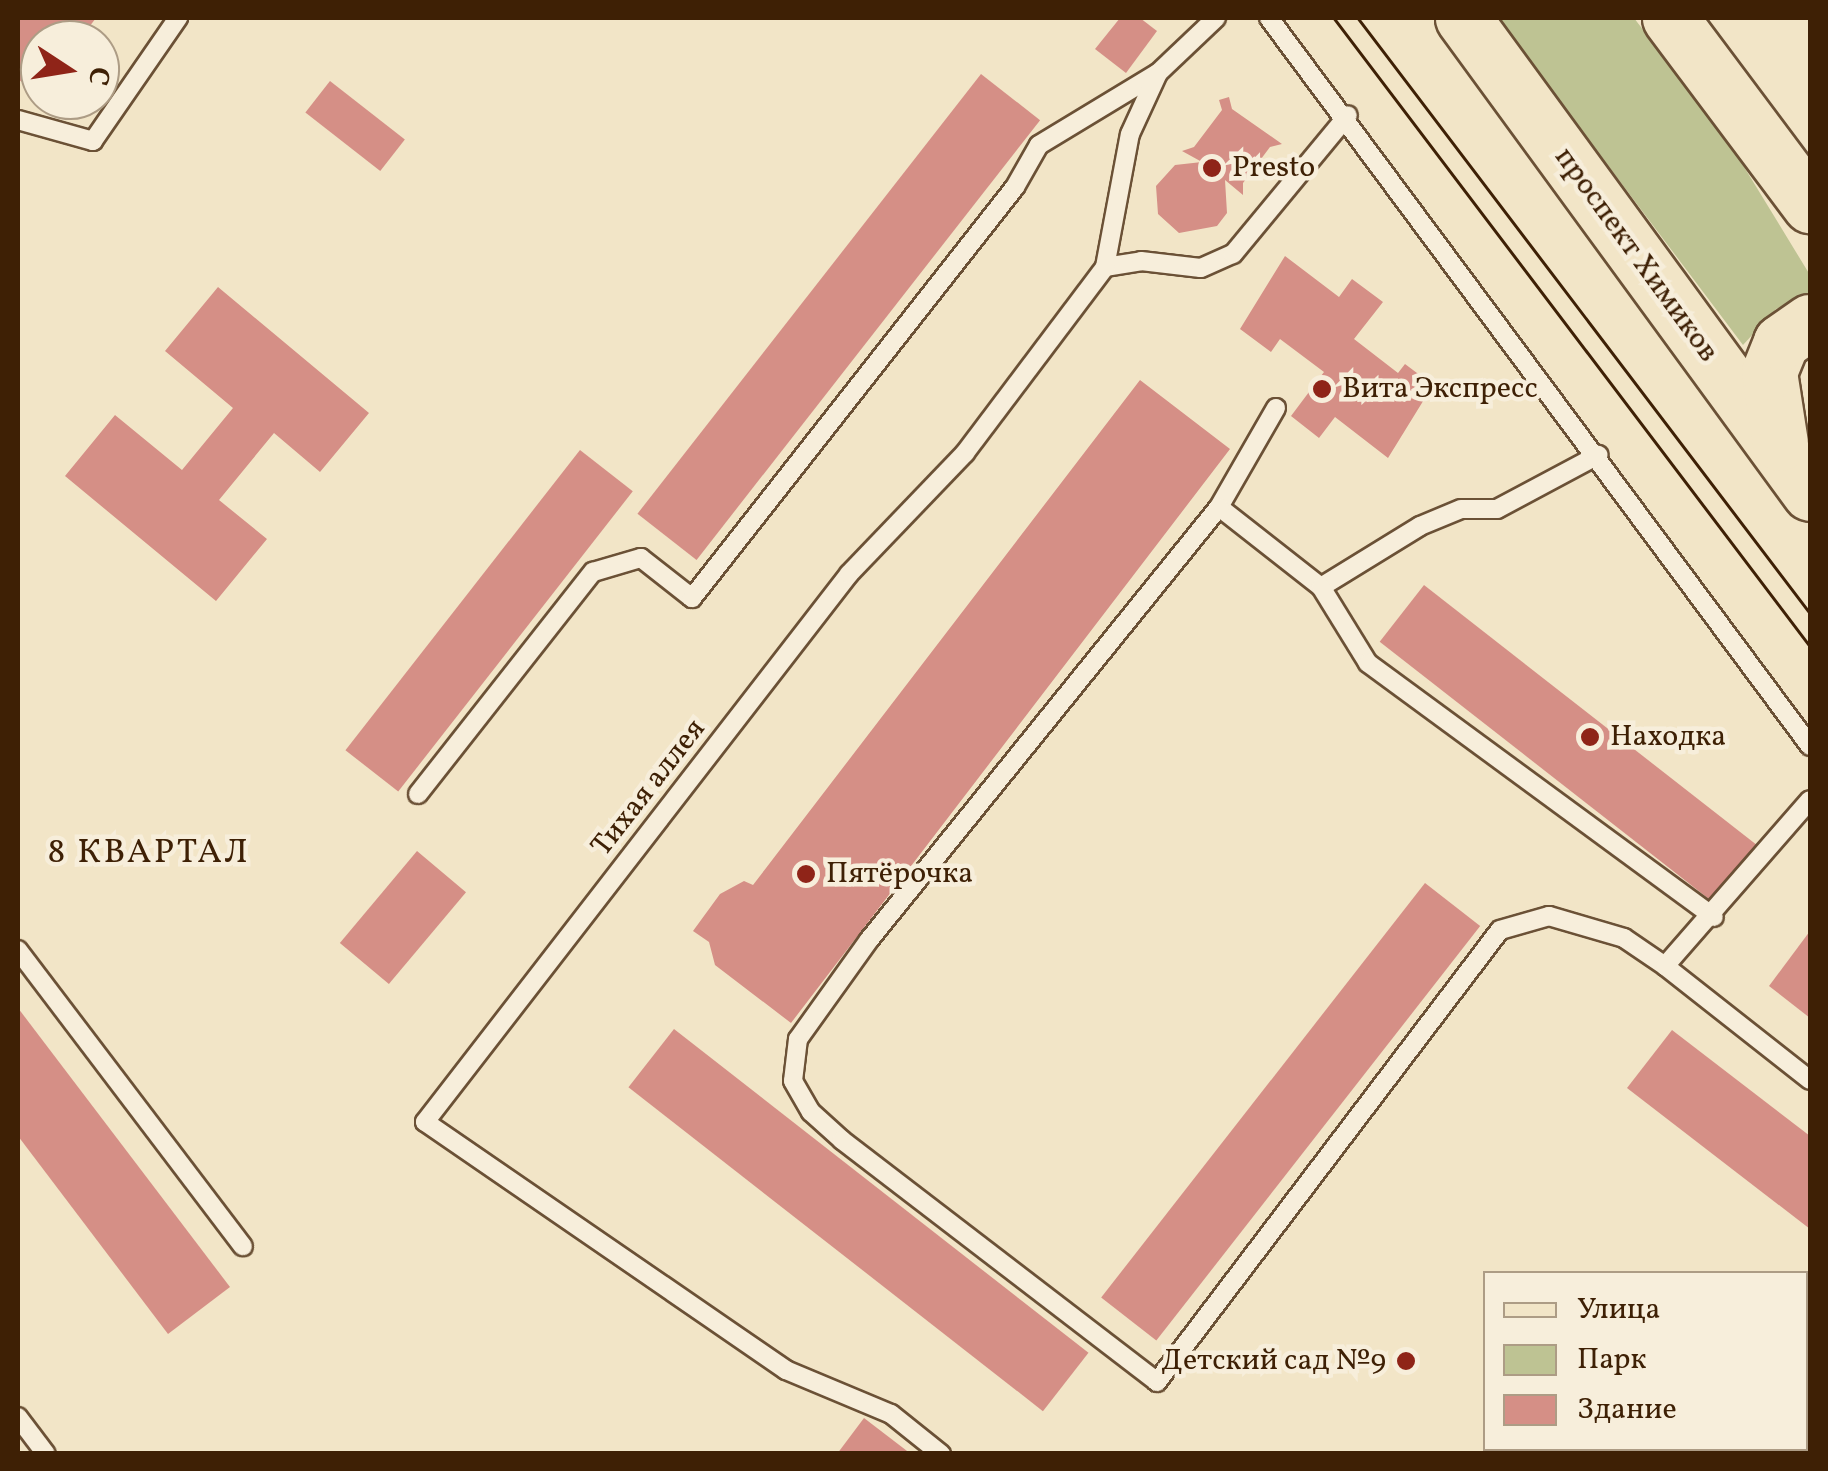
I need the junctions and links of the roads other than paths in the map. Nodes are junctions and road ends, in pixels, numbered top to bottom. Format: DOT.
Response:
graph roads {
  1 [pos="178,18"];
  2 [pos="1216,18"];
  3 [pos="1269,18"];
  4 [pos="1462,18"];
  5 [pos="1670,18"];
  6 [pos="1158,73"];
  7 [pos="1348,115"];
  8 [pos="18,120"];
  9 [pos="1810,205"];
  10 [pos="1105,267"];
  11 [pos="1810,322"];
  12 [pos="1276,408"];
  13 [pos="1598,455"];
  14 [pos="1797,474"];
  15 [pos="1219,506"];
  16 [pos="1321,587"];
  17 [pos="1810,746"];
  18 [pos="418,794"];
  19 [pos="1810,800"];
  20 [pos="1714,917"];
  21 [pos="18,950"];
  22 [pos="1664,966"];
  23 [pos="1810,1080"];
  24 [pos="243,1246"];
  25 [pos="18,1417"];
  26 [pos="46,1454"];
  27 [pos="941,1454"];
  1 -- 8 [label="lane"];
  2 -- 6 [label="lane"];
  3 -- 7 [label="lane"];
  4 -- 14 [label="main road, проспект Химиков"];
  5 -- 9 [label="main road"];
  6 -- 10 [label="lane, Тихая аллея"];
  6 -- 18 [label="lane"];
  7 -- 10 [label="lane"];
  7 -- 13 [label="lane"];
  10 -- 27 [label="lane, Тихая аллея"];
  11 -- 14 [label="main road"];
  12 -- 15 [label="lane"];
  13 -- 16 [label="lane"];
  13 -- 17 [label="lane"];
  15 -- 16 [label="lane"];
  15 -- 22 [label="lane"];
  16 -- 20 [label="lane"];
  19 -- 20 [label="lane"];
  20 -- 22 [label="lane"];
  21 -- 24 [label="lane"];
  22 -- 23 [label="lane"];
  25 -- 26 [label="lane"];
}
